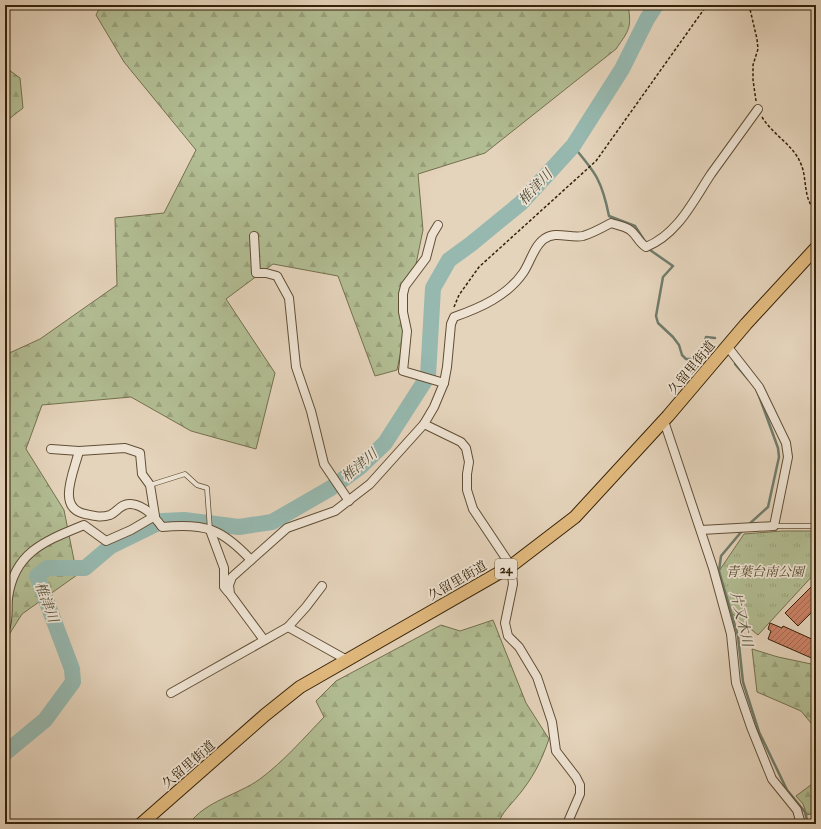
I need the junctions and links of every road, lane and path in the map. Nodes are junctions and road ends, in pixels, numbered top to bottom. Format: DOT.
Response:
graph roads {
  1 [pos="707,5"];
  2 [pos="749,5"];
  3 [pos="758,109"];
  4 [pos="816,211"];
  5 [pos="438,225"];
  6 [pos="254,236"];
  7 [pos="816,248"];
  8 [pos="454,317"];
  9 [pos="727,346"];
  10 [pos="444,383"];
  11 [pos="664,421"];
  12 [pos="424,424"];
  13 [pos="51,449"];
  14 [pos="79,451"];
  15 [pos="150,485"];
  16 [pos="349,501"];
  17 [pos="155,516"];
  18 [pos="774,526"];
  19 [pos="816,526"];
  20 [pos="210,530"];
  21 [pos="701,530"];
  22 [pos="251,560"];
  23 [pos="511,566"];
  24 [pos="322,586"];
  25 [pos="230,594"];
  26 [pos="816,622"];
  27 [pos="288,627"];
  28 [pos="5,629"];
  29 [pos="816,632"];
  30 [pos="264,640"];
  31 [pos="347,660"];
  32 [pos="171,693"];
  33 [pos="141,824"];
  34 [pos="567,824"];
  35 [pos="801,824"];
  1 -- 8 [label="path"];
  2 -- 3 [label="path"];
  3 -- 4 [label="path"];
  3 -- 8 [label="street"];
  5 -- 10 [label="street"];
  6 -- 16 [label="street"];
  7 -- 9 [label="main road, 久留里街道 / 24"];
  8 -- 10 [label="street"];
  9 -- 11 [label="main road, 久留里街道 / 24"];
  9 -- 18 [label="street"];
  10 -- 12 [label="street"];
  11 -- 21 [label="street"];
  11 -- 23 [label="main road, 久留里街道 / 24"];
  12 -- 16 [label="street"];
  12 -- 23 [label="street"];
  13 -- 14 [label="street"];
  14 -- 15 [label="street"];
  14 -- 17 [label="street"];
  15 -- 17 [label="street"];
  15 -- 20 [label="lane"];
  16 -- 22 [label="street"];
  17 -- 20 [label="street"];
  17 -- 28 [label="street"];
  18 -- 19 [label="lane"];
  18 -- 21 [label="street"];
  20 -- 22 [label="street"];
  20 -- 25 [label="street"];
  21 -- 35 [label="street"];
  22 -- 25 [label="street"];
  23 -- 31 [label="main road, 久留里街道 / 24"];
  23 -- 34 [label="street"];
  24 -- 27 [label="street"];
  25 -- 30 [label="street"];
  26 -- 29 [label="lane"];
  27 -- 30 [label="street"];
  27 -- 31 [label="street"];
  30 -- 32 [label="street"];
  31 -- 33 [label="main road, 久留里街道 / 24"];
}
